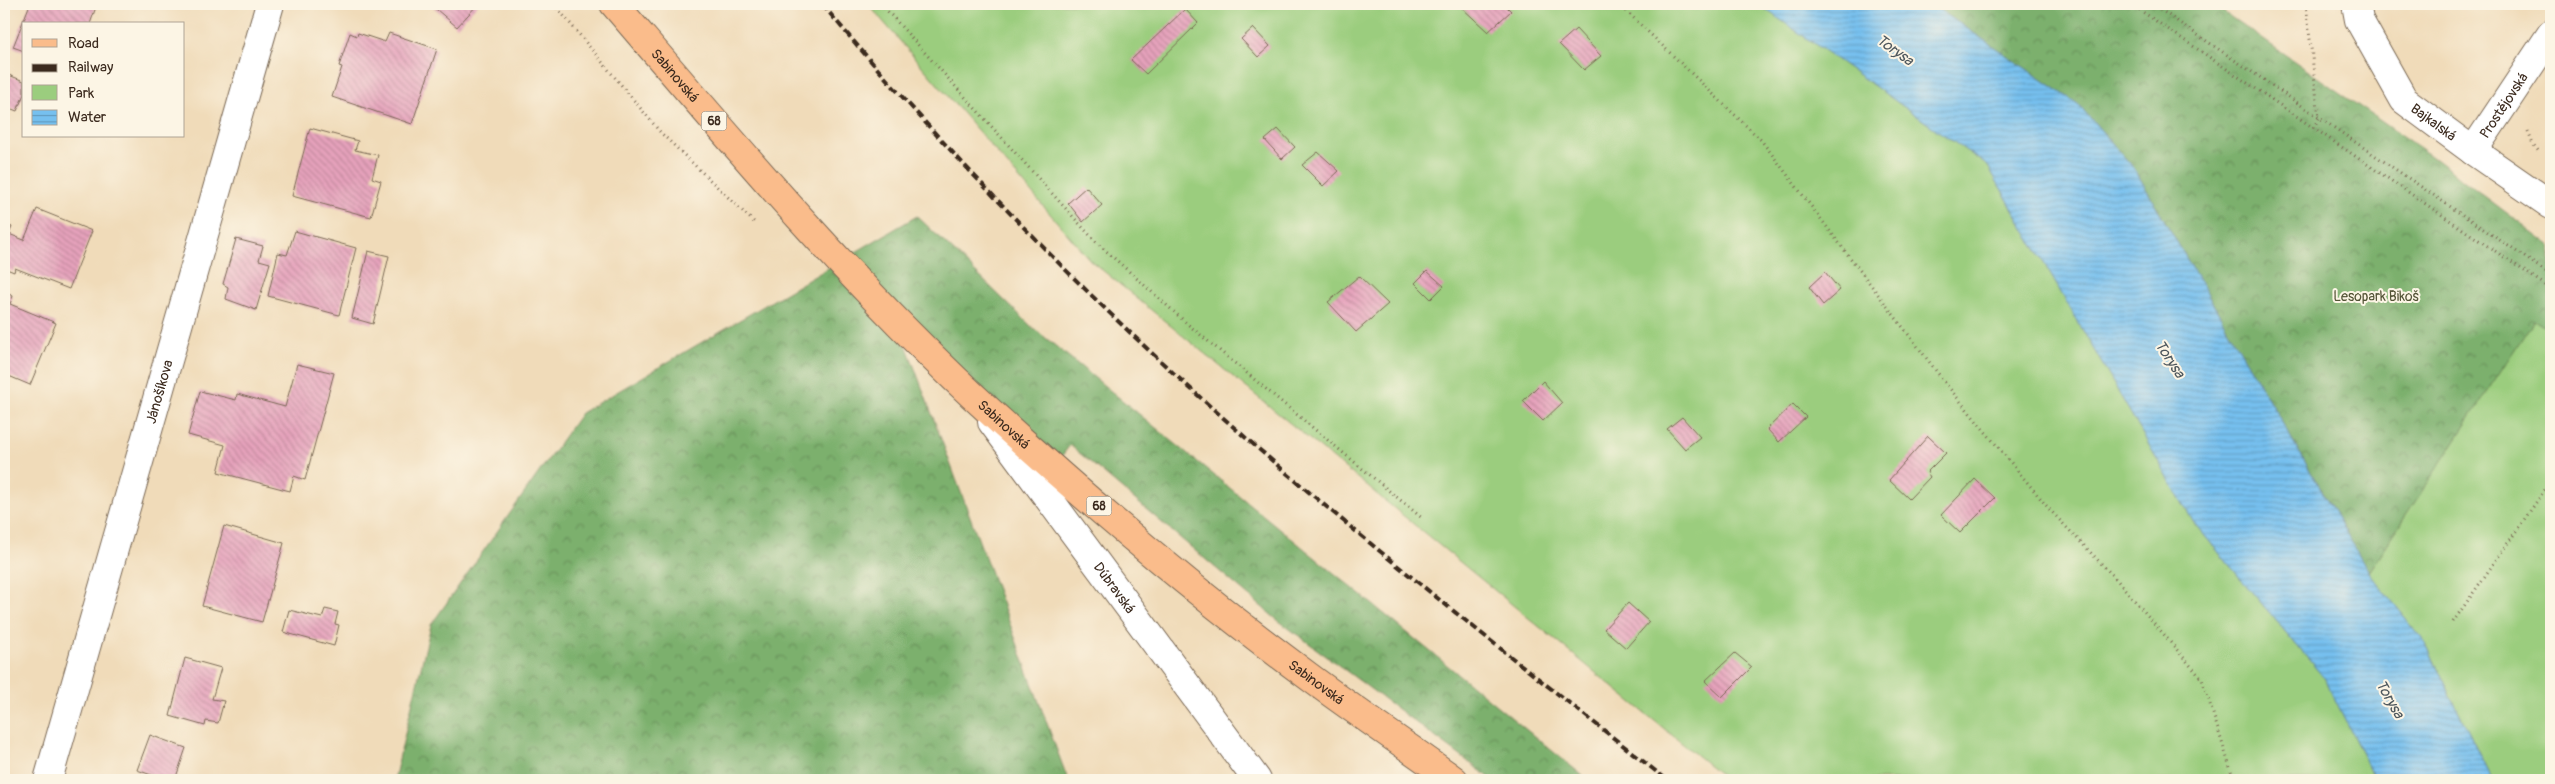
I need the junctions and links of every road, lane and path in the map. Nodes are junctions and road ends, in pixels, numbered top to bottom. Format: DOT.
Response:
graph roads {
  1 [pos="270,4"];
  2 [pos="614,4"];
  3 [pos="881,4"];
  4 [pos="1618,4"];
  5 [pos="2132,4"];
  6 [pos="2152,4"];
  7 [pos="2306,4"];
  8 [pos="2356,4"];
  9 [pos="2551,34"];
  10 [pos="2319,118"];
  11 [pos="2313,128"];
  12 [pos="2473,151"];
  13 [pos="2551,205"];
  14 [pos="2551,275"];
  15 [pos="2551,289"];
  16 [pos="972,395"];
  17 [pos="2551,481"];
  18 [pos="1422,518"];
  19 [pos="2453,622"];
  20 [pos="48,780"];
  21 [pos="1257,780"];
  22 [pos="1454,780"];
  23 [pos="2234,780"];
  1 -- 20 [label="street, Jánošíkova"];
  2 -- 16 [label="main road, Sabinovská / 68"];
  3 -- 18 [label="path"];
  4 -- 23 [label="path"];
  5 -- 11 [label="path"];
  6 -- 10 [label="path"];
  7 -- 10 [label="path"];
  8 -- 12 [label="street, Bajkalská"];
  9 -- 12 [label="street, Prostějovská"];
  10 -- 11 [label="path"];
  10 -- 14 [label="path"];
  11 -- 15 [label="path"];
  12 -- 13 [label="street, Bajkalská"];
  16 -- 21 [label="street, Dúbravská"];
  16 -- 22 [label="main road, Sabinovská / 68"];
  17 -- 19 [label="path"];
}
